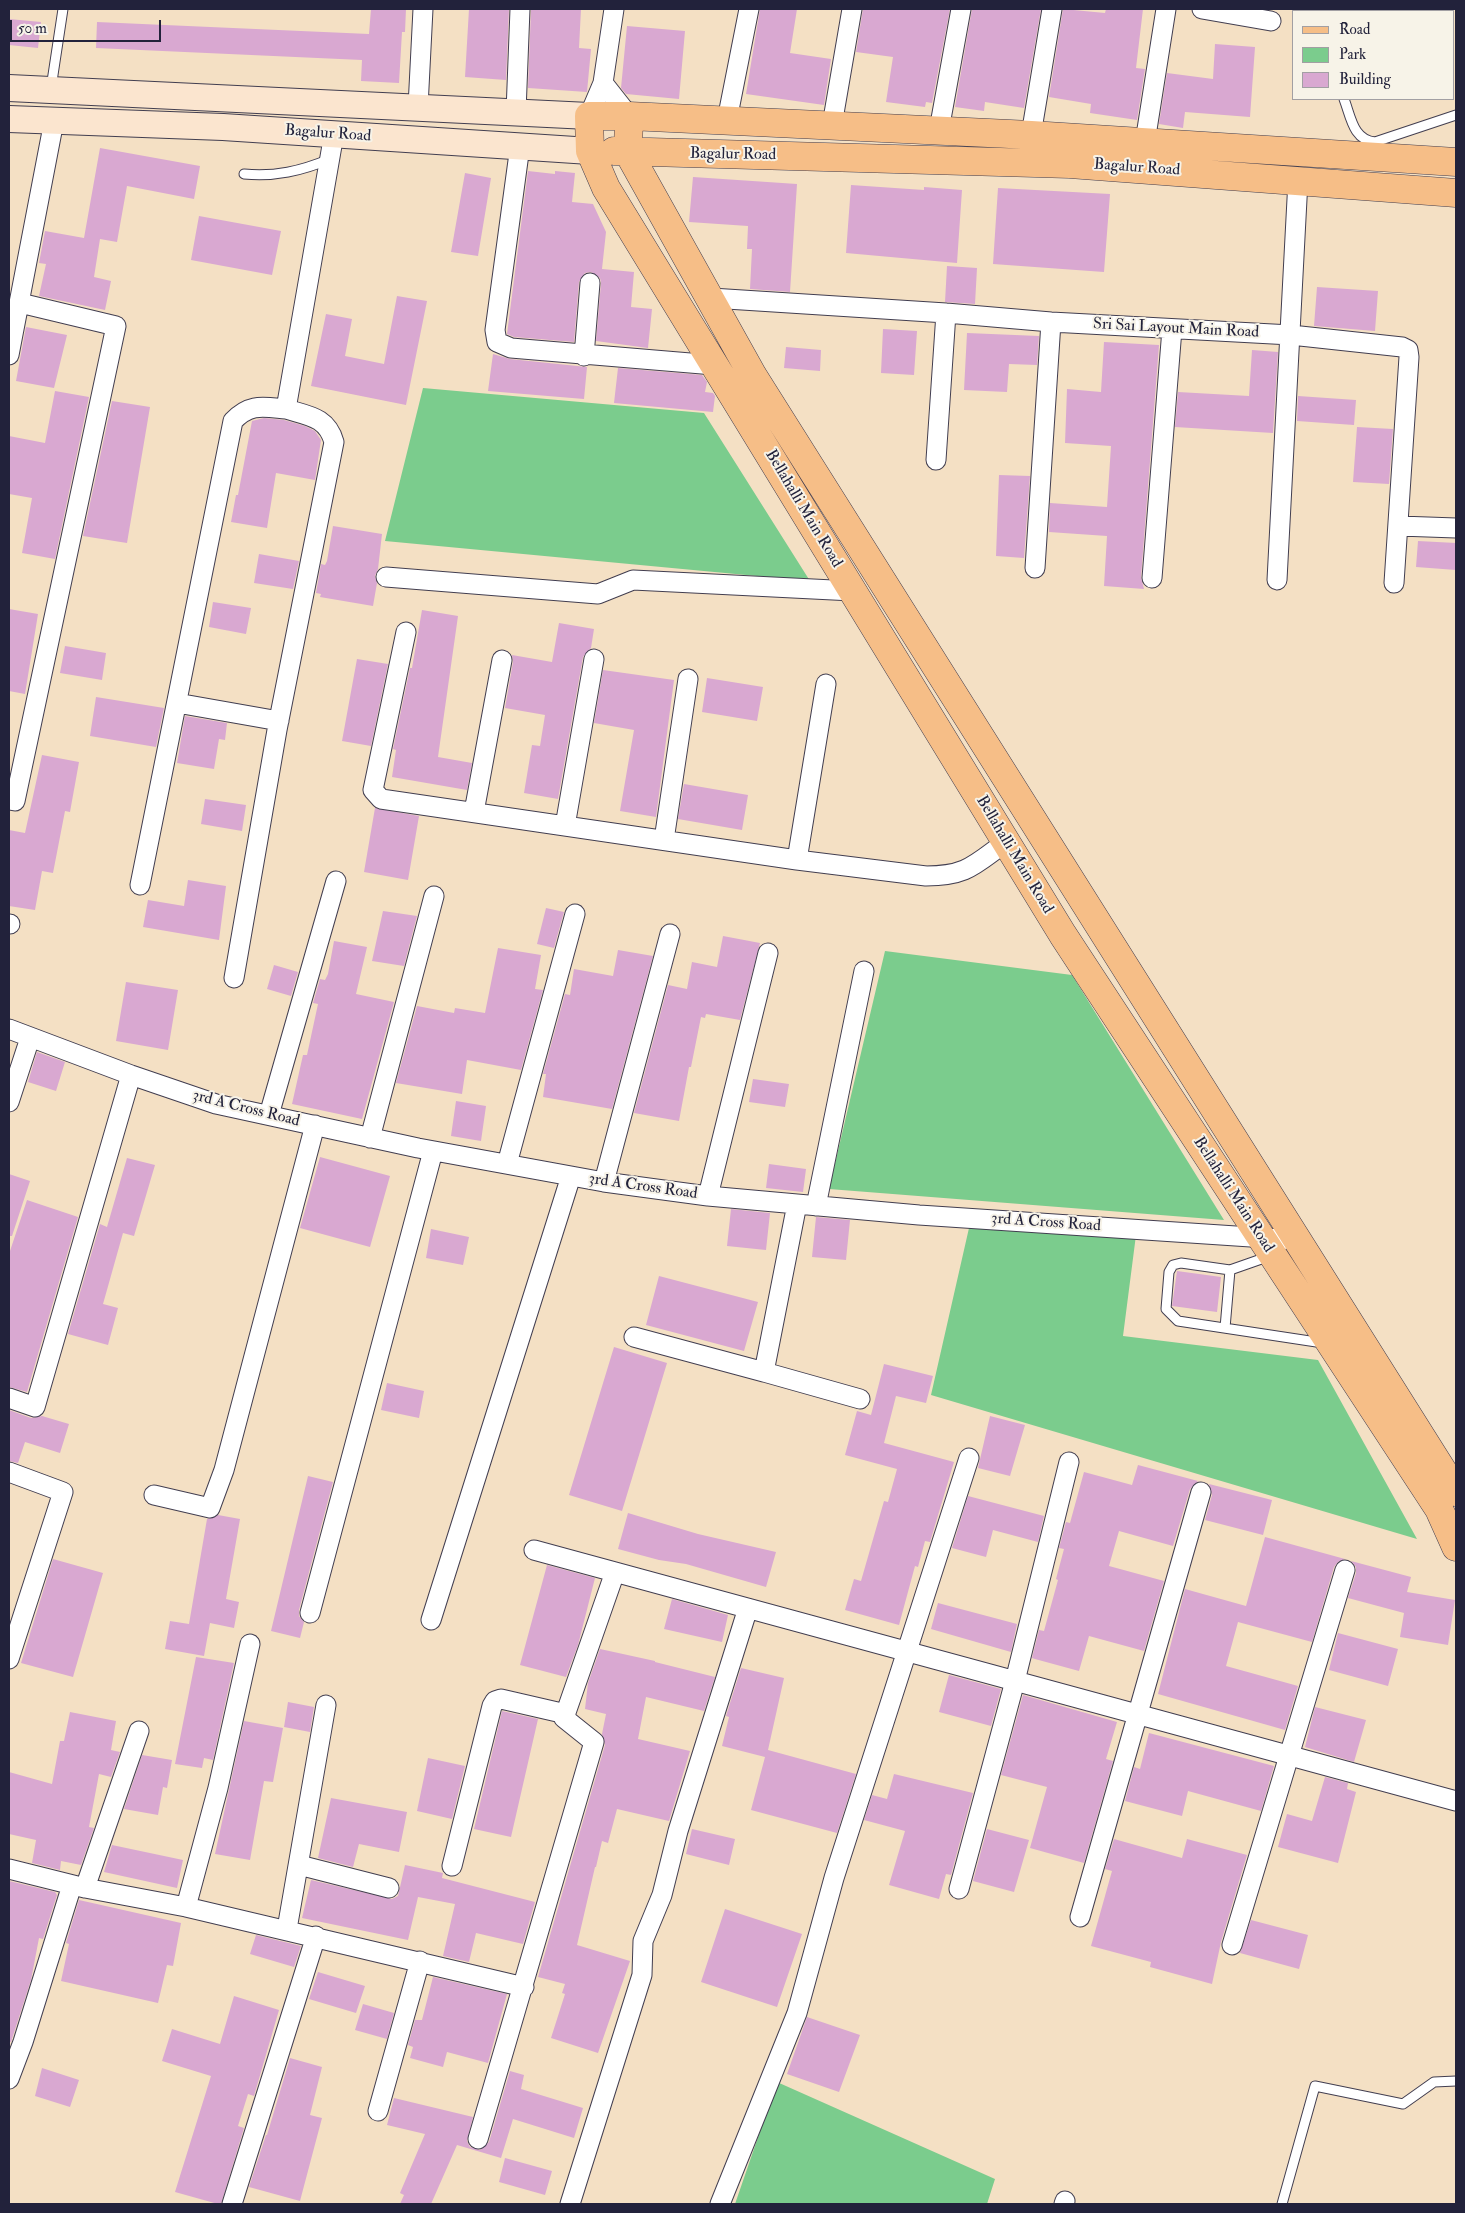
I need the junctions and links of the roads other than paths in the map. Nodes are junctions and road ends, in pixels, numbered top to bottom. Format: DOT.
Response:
graph roads {
  1 [pos="63,9"];
  2 [pos="423,9"];
  3 [pos="520,9"];
  4 [pos="614,9"];
  5 [pos="749,9"];
  6 [pos="852,9"];
  7 [pos="961,9"];
  8 [pos="1052,9"];
  9 [pos="1166,9"];
  10 [pos="1202,9"];
  11 [pos="1272,21"];
  12 [pos="604,83"];
  13 [pos="9,88"];
  14 [pos="51,90"];
  15 [pos="1344,100"];
  16 [pos="418,107"];
  17 [pos="516,112"];
  18 [pos="1456,115"];
  19 [pos="589,116"];
  20 [pos="629,116"];
  21 [pos="9,120"];
  22 [pos="727,120"];
  23 [pos="54,121"];
  24 [pos="832,125"];
  25 [pos="939,130"];
  26 [pos="1031,135"];
  27 [pos="1145,142"];
  28 [pos="520,146"];
  29 [pos="332,147"];
  30 [pos="590,151"];
  31 [pos="628,152"];
  32 [pos="1456,162"];
  33 [pos="244,174"];
  34 [pos="1298,180"];
  35 [pos="1456,193"];
  36 [pos="590,283"];
  37 [pos="711,298"];
  38 [pos="20,303"];
  39 [pos="946,313"];
  40 [pos="1051,322"];
  41 [pos="1172,329"];
  42 [pos="1291,335"];
  43 [pos="9,355"];
  44 [pos="584,356"];
  45 [pos="714,365"];
  46 [pos="286,409"];
  47 [pos="936,460"];
  48 [pos="1399,526"];
  49 [pos="1456,528"];
  50 [pos="1035,568"];
  51 [pos="386,576"];
  52 [pos="1152,578"];
  53 [pos="1277,580"];
  54 [pos="1394,583"];
  55 [pos="853,590"];
  56 [pos="406,632"];
  57 [pos="594,659"];
  58 [pos="502,660"];
  59 [pos="688,678"];
  60 [pos="826,684"];
  61 [pos="177,703"];
  62 [pos="279,721"];
  63 [pos="9,800"];
  64 [pos="474,812"];
  65 [pos="565,826"];
  66 [pos="664,840"];
  67 [pos="1006,842"];
  68 [pos="797,860"];
  69 [pos="336,881"];
  70 [pos="140,884"];
  71 [pos="434,896"];
  72 [pos="575,914"];
  73 [pos="670,934"];
  74 [pos="768,953"];
  75 [pos="864,970"];
  76 [pos="234,978"];
  77 [pos="9,1029"];
  78 [pos="30,1038"];
  79 [pos="131,1075"];
  80 [pos="9,1102"];
  81 [pos="268,1115"];
  82 [pos="315,1125"];
  83 [pos="370,1138"];
  84 [pos="433,1151"];
  85 [pos="508,1164"];
  86 [pos="571,1176"];
  87 [pos="604,1182"];
  88 [pos="708,1196"];
  89 [pos="806,1205"];
  90 [pos="1296,1240"];
  91 [pos="1266,1246"];
  92 [pos="1230,1270"];
  93 [pos="1226,1328"];
  94 [pos="634,1337"];
  95 [pos="1331,1344"];
  96 [pos="764,1372"];
  97 [pos="9,1398"];
  98 [pos="860,1399"];
  99 [pos="969,1458"];
  100 [pos="1069,1462"];
  101 [pos="9,1472"];
  102 [pos="1201,1492"];
  103 [pos="1456,1492"];
  104 [pos="154,1495"];
  105 [pos="1456,1547"];
  106 [pos="534,1550"];
  107 [pos="1345,1570"];
  108 [pos="615,1572"];
  109 [pos="748,1608"];
  110 [pos="310,1613"];
  111 [pos="431,1620"];
  112 [pos="250,1644"];
  113 [pos="906,1650"];
  114 [pos="9,1659"];
  115 [pos="1015,1681"];
  116 [pos="326,1705"];
  117 [pos="566,1714"];
  118 [pos="1138,1715"];
  119 [pos="138,1731"];
  120 [pos="1290,1756"];
  121 [pos="1456,1801"];
  122 [pos="299,1865"];
  123 [pos="452,1866"];
  124 [pos="9,1869"];
  125 [pos="78,1886"];
  126 [pos="388,1888"];
  127 [pos="959,1889"];
  128 [pos="186,1907"];
  129 [pos="1080,1917"];
  130 [pos="288,1929"];
  131 [pos="316,1936"];
  132 [pos="1232,1945"];
  133 [pos="420,1961"];
  134 [pos="524,1987"];
  135 [pos="9,2078"];
  136 [pos="1456,2080"];
  137 [pos="378,2111"];
  138 [pos="478,2139"];
  139 [pos="232,2204"];
  140 [pos="570,2204"];
  141 [pos="720,2204"];
  142 [pos="1282,2204"];
  1 -- 14 [label="lane"];
  2 -- 16 [label="street"];
  3 -- 17 [label="street"];
  4 -- 12 [label="street"];
  5 -- 22 [label="street"];
  6 -- 24 [label="street"];
  7 -- 25 [label="street"];
  8 -- 26 [label="street"];
  9 -- 27 [label="street"];
  10 -- 11 [label="street"];
  12 -- 19 [label="street"];
  12 -- 20 [label="street"];
  13 -- 14 [label="main road, Bagalur Road"];
  14 -- 16 [label="main road, Bagalur Road"];
  15 -- 18 [label="lane"];
  16 -- 17 [label="main road, Bagalur Road"];
  17 -- 19 [label="main road, Bagalur Road"];
  19 -- 20 [label="main road, Bagalur Road"];
  19 -- 30 [label="main road"];
  20 -- 22 [label="main road, Bagalur Road"];
  20 -- 31 [label="main road"];
  21 -- 23 [label="main road, Bagalur Road"];
  22 -- 24 [label="main road, Bagalur Road"];
  23 -- 29 [label="main road, Bagalur Road"];
  23 -- 38 [label="street"];
  24 -- 25 [label="main road, Bagalur Road"];
  25 -- 26 [label="main road, Bagalur Road"];
  26 -- 27 [label="main road, Bagalur Road"];
  27 -- 32 [label="main road, Bagalur Road"];
  28 -- 29 [label="main road, Bagalur Road"];
  28 -- 30 [label="main road, Bagalur Road"];
  28 -- 44 [label="street"];
  29 -- 33 [label="lane"];
  29 -- 46 [label="street"];
  30 -- 31 [label="main road, Bagalur Road"];
  30 -- 45 [label="main road, Bellahalli Main Road"];
  31 -- 34 [label="main road, Bagalur Road"];
  31 -- 37 [label="main road, Bellahalli Main Road"];
  34 -- 35 [label="main road, Bagalur Road"];
  34 -- 42 [label="street"];
  36 -- 44 [label="street"];
  37 -- 39 [label="street, Sri Sai Layout Main Road"];
  37 -- 90 [label="main road, Bellahalli Main Road"];
  38 -- 43 [label="street"];
  38 -- 63 [label="street"];
  39 -- 40 [label="street, Sri Sai Layout Main Road"];
  39 -- 47 [label="street"];
  40 -- 41 [label="street, Sri Sai Layout Main Road"];
  40 -- 50 [label="street"];
  41 -- 42 [label="street, Sri Sai Layout Main Road"];
  41 -- 52 [label="street"];
  42 -- 48 [label="street, Sri Sai Layout Main Road"];
  42 -- 53 [label="street"];
  44 -- 45 [label="street"];
  45 -- 55 [label="main road, Bellahalli Main Road"];
  46 -- 61 [label="street"];
  46 -- 62 [label="street"];
  48 -- 49 [label="street"];
  48 -- 54 [label="street, Sri Sai Layout Main Road"];
  51 -- 55 [label="street"];
  55 -- 67 [label="main road, Bellahalli Main Road"];
  56 -- 64 [label="street"];
  57 -- 65 [label="street"];
  58 -- 64 [label="street"];
  59 -- 66 [label="street"];
  60 -- 68 [label="street"];
  61 -- 62 [label="street"];
  61 -- 70 [label="street"];
  62 -- 76 [label="street"];
  64 -- 65 [label="street"];
  65 -- 66 [label="street"];
  66 -- 68 [label="street"];
  67 -- 68 [label="street"];
  67 -- 91 [label="main road, Bellahalli Main Road"];
  69 -- 81 [label="street"];
  71 -- 83 [label="street"];
  72 -- 85 [label="street"];
  73 -- 87 [label="street"];
  74 -- 88 [label="street"];
  75 -- 89 [label="street"];
  77 -- 78 [label="street, 3rd A Cross Road"];
  78 -- 79 [label="street, 3rd A Cross Road"];
  78 -- 80 [label="street"];
  79 -- 81 [label="street, 3rd A Cross Road"];
  79 -- 97 [label="street"];
  81 -- 82 [label="street, 3rd A Cross Road"];
  82 -- 83 [label="street, 3rd A Cross Road"];
  82 -- 104 [label="street"];
  83 -- 84 [label="street, 3rd A Cross Road"];
  84 -- 85 [label="street, 3rd A Cross Road"];
  84 -- 110 [label="street"];
  85 -- 86 [label="street, 3rd A Cross Road"];
  86 -- 87 [label="street, 3rd A Cross Road"];
  86 -- 111 [label="street"];
  87 -- 88 [label="street, 3rd A Cross Road"];
  88 -- 89 [label="street, 3rd A Cross Road"];
  89 -- 91 [label="street, 3rd A Cross Road"];
  89 -- 96 [label="street"];
  90 -- 91 [label="street, 3rd A Cross Road"];
  90 -- 103 [label="main road, Bellahalli Main Road"];
  91 -- 92 [label="lane"];
  91 -- 95 [label="main road, Bellahalli Main Road"];
  92 -- 93 [label="lane"];
  92 -- 93 [label="lane"];
  93 -- 95 [label="lane"];
  94 -- 96 [label="street"];
  95 -- 105 [label="main road, Bellahalli Main Road"];
  96 -- 98 [label="street"];
  99 -- 113 [label="street"];
  100 -- 115 [label="street"];
  101 -- 114 [label="street"];
  102 -- 118 [label="street"];
  106 -- 108 [label="street"];
  107 -- 120 [label="street"];
  108 -- 109 [label="street"];
  108 -- 117 [label="street"];
  109 -- 113 [label="street"];
  109 -- 140 [label="street"];
  112 -- 128 [label="street"];
  113 -- 115 [label="street"];
  113 -- 141 [label="street"];
  115 -- 118 [label="street"];
  115 -- 127 [label="street"];
  116 -- 122 [label="street"];
  117 -- 123 [label="street"];
  117 -- 134 [label="street"];
  118 -- 120 [label="street"];
  118 -- 129 [label="street"];
  119 -- 125 [label="street"];
  120 -- 121 [label="street"];
  120 -- 132 [label="street"];
  122 -- 126 [label="street"];
  122 -- 130 [label="street"];
  124 -- 125 [label="street"];
  125 -- 128 [label="street"];
  125 -- 135 [label="street"];
  128 -- 130 [label="street"];
  130 -- 131 [label="street"];
  131 -- 133 [label="street"];
  131 -- 139 [label="street"];
  133 -- 134 [label="street"];
  133 -- 137 [label="street"];
  134 -- 138 [label="street"];
  136 -- 142 [label="lane"];
}
